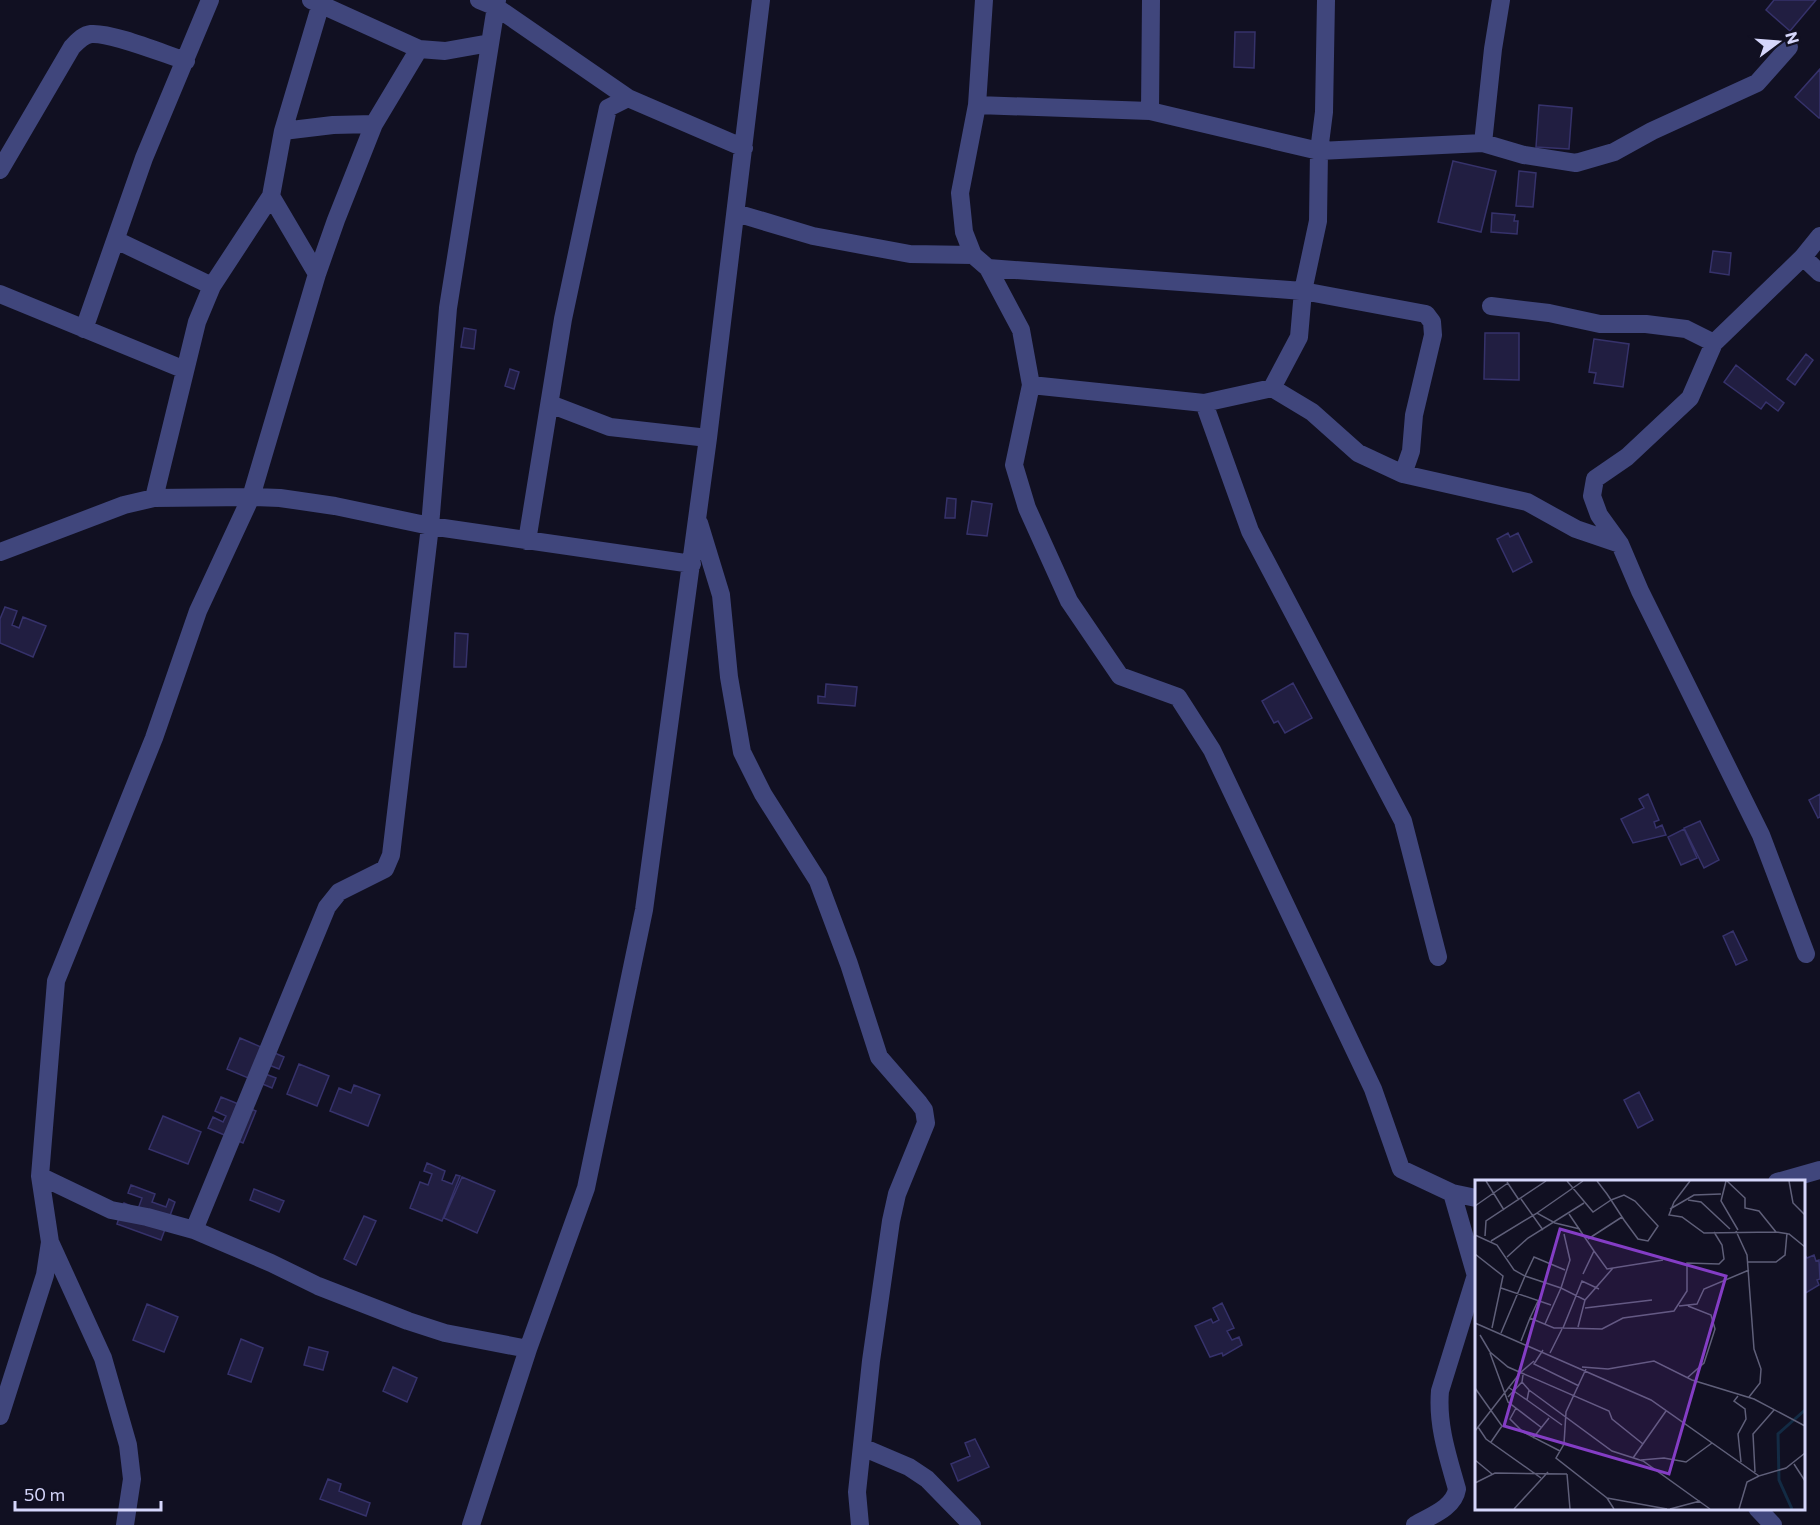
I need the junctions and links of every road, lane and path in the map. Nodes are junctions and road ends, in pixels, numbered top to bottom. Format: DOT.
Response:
graph roads {
  1 [pos="210,0"];
  2 [pos="762,0"];
  3 [pos="984,0"];
  4 [pos="1151,0"];
  5 [pos="1326,0"];
  6 [pos="1501,0"];
  7 [pos="318,2"];
  8 [pos="490,2"];
  9 [pos="490,43"];
  10 [pos="1789,47"];
  11 [pos="419,49"];
  12 [pos="186,61"];
  13 [pos="628,98"];
  14 [pos="977,105"];
  15 [pos="1150,111"];
  16 [pos="374,124"];
  17 [pos="283,131"];
  18 [pos="1484,143"];
  19 [pos="744,148"];
  20 [pos="1319,151"];
  21 [pos="0,170"];
  22 [pos="271,196"];
  23 [pos="736,213"];
  24 [pos="1820,236"];
  25 [pos="116,240"];
  26 [pos="973,255"];
  27 [pos="1803,258"];
  28 [pos="988,268"];
  29 [pos="1820,273"];
  30 [pos="317,274"];
  31 [pos="212,286"];
  32 [pos="1303,291"];
  33 [pos="0,294"];
  34 [pos="1491,306"];
  35 [pos="84,328"];
  36 [pos="1714,343"];
  37 [pos="185,370"];
  38 [pos="1031,385"];
  39 [pos="1272,388"];
  40 [pos="1204,403"];
  41 [pos="550,404"];
  42 [pos="708,438"];
  43 [pos="1403,474"];
  44 [pos="251,497"];
  45 [pos="154,498"];
  46 [pos="698,519"];
  47 [pos="430,526"];
  48 [pos="527,541"];
  49 [pos="1620,544"];
  50 [pos="0,552"];
  51 [pos="692,564"];
  52 [pos="1806,954"];
  53 [pos="1438,957"];
  54 [pos="1820,1170"];
  55 [pos="40,1176"];
  56 [pos="1784,1180"];
  57 [pos="1452,1193"];
  58 [pos="1475,1198"];
  59 [pos="194,1230"];
  60 [pos="50,1242"];
  61 [pos="1475,1273"];
  62 [pos="1475,1279"];
  63 [pos="528,1349"];
  64 [pos="0,1416"];
  65 [pos="862,1447"];
  66 [pos="1758,1510"];
  67 [pos="125,1525"];
  68 [pos="471,1525"];
  69 [pos="860,1525"];
  70 [pos="972,1525"];
  71 [pos="1415,1525"];
  72 [pos="1773,1525"];
  1 -- 12 [label="street"];
  2 -- 19 [label="street"];
  3 -- 14 [label="street"];
  4 -- 15 [label="street"];
  5 -- 20 [label="street"];
  6 -- 18 [label="street"];
  7 -- 11 [label="street"];
  7 -- 17 [label="street"];
  8 -- 9 [label="street"];
  8 -- 13 [label="street"];
  9 -- 11 [label="street"];
  9 -- 47 [label="street"];
  10 -- 18 [label="street"];
  11 -- 16 [label="street"];
  12 -- 21 [label="street"];
  12 -- 25 [label="street"];
  13 -- 19 [label="street"];
  13 -- 41 [label="street"];
  14 -- 15 [label="street"];
  14 -- 26 [label="street"];
  15 -- 20 [label="street"];
  16 -- 17 [label="street"];
  16 -- 30 [label="street"];
  17 -- 22 [label="street"];
  18 -- 20 [label="street"];
  19 -- 23 [label="street"];
  20 -- 32 [label="street"];
  22 -- 30 [label="street"];
  22 -- 31 [label="street"];
  23 -- 26 [label="street"];
  23 -- 42 [label="street"];
  24 -- 27 [label="street"];
  25 -- 31 [label="street"];
  25 -- 35 [label="street"];
  26 -- 28 [label="street"];
  27 -- 29 [label="street"];
  27 -- 36 [label="street"];
  28 -- 32 [label="street"];
  28 -- 38 [label="street"];
  30 -- 44 [label="street"];
  31 -- 37 [label="street"];
  32 -- 39 [label="street"];
  32 -- 43 [label="street"];
  33 -- 35 [label="street"];
  34 -- 36 [label="street"];
  35 -- 37 [label="street"];
  36 -- 49 [label="street"];
  37 -- 45 [label="street"];
  38 -- 40 [label="street"];
  38 -- 57 [label="street"];
  39 -- 40 [label="street"];
  39 -- 43 [label="street"];
  40 -- 53 [label="street"];
  41 -- 42 [label="street"];
  41 -- 48 [label="street"];
  42 -- 46 [label="street"];
  43 -- 49 [label="street"];
  44 -- 45 [label="street"];
  44 -- 47 [label="street"];
  44 -- 55 [label="street"];
  45 -- 50 [label="street"];
  46 -- 51 [label="street"];
  46 -- 65 [label="street"];
  47 -- 48 [label="street"];
  47 -- 59 [label="street"];
  48 -- 51 [label="street"];
  49 -- 52 [label="street"];
  51 -- 63 [label="street"];
  54 -- 56 [label="street"];
  55 -- 59 [label="street"];
  55 -- 60 [label="street"];
  57 -- 58 [label="street"];
  57 -- 61 [label="street"];
  59 -- 63 [label="street"];
  60 -- 64 [label="street"];
  60 -- 67 [label="street"];
  62 -- 71 [label="street"];
  63 -- 68 [label="street"];
  65 -- 69 [label="street"];
  65 -- 70 [label="street"];
  66 -- 72 [label="street"];
}
